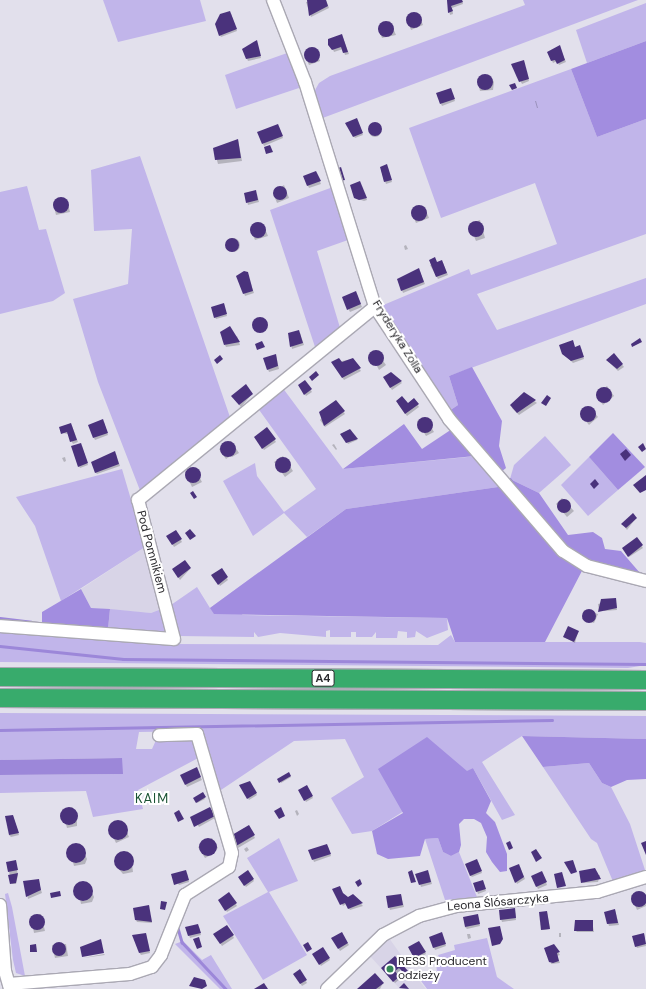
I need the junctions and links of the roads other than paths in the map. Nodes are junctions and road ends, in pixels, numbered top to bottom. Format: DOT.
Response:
graph roads {
  1 [pos="273,0"];
  2 [pos="375,308"];
  3 [pos="646,581"];
  4 [pos="0,626"];
  5 [pos="0,677"];
  6 [pos="646,680"];
  7 [pos="0,698"];
  8 [pos="646,701"];
  9 [pos="158,734"];
  10 [pos="646,877"];
  11 [pos="0,906"];
  12 [pos="3,971"];
  13 [pos="10,987"];
  14 [pos="327,989"];
  1 -- 2 [label="street, Fryderyka Zolla"];
  2 -- 3 [label="street, Fryderyka Zolla"];
  2 -- 4 [label="street, Pod Pomnikiem"];
  5 -- 6 [label="highway, A4"];
  7 -- 8 [label="highway, A4"];
  9 -- 13 [label="street"];
  10 -- 14 [label="street, Leona Ślósarczyka"];
  11 -- 12 [label="street"];
  12 -- 13 [label="street"];
}
